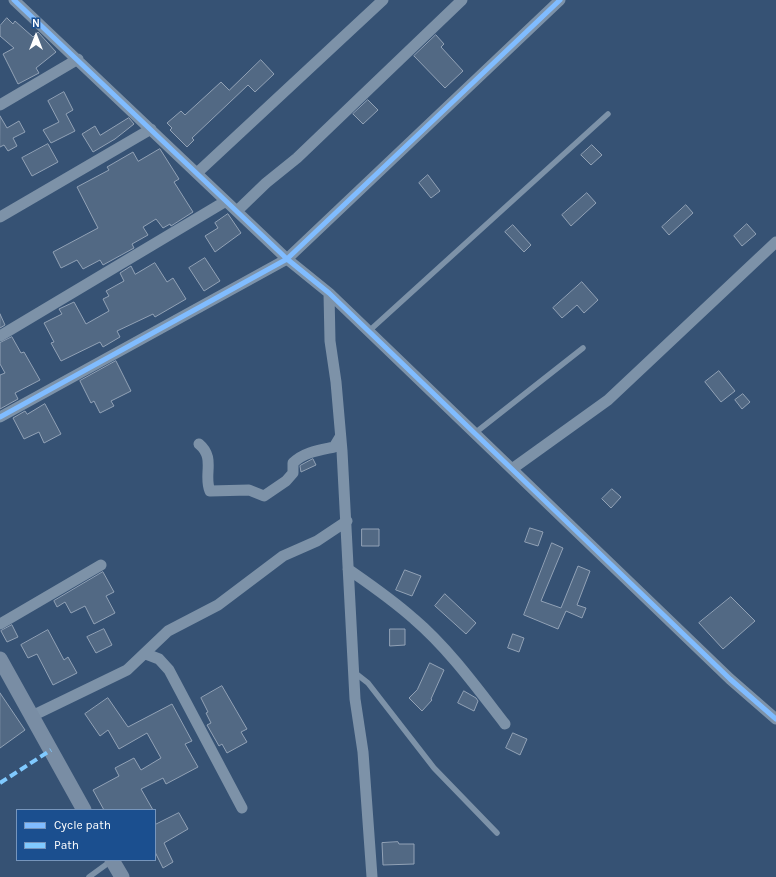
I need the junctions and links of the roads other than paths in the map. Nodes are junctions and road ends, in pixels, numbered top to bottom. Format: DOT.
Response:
graph roads {
  1 [pos="14,0"];
  2 [pos="383,0"];
  3 [pos="462,0"];
  4 [pos="560,0"];
  5 [pos="78,60"];
  6 [pos="0,105"];
  7 [pos="608,114"];
  8 [pos="152,128"];
  9 [pos="198,173"];
  10 [pos="226,202"];
  11 [pos="237,211"];
  12 [pos="0,217"];
  13 [pos="776,242"];
  14 [pos="287,259"];
  15 [pos="329,293"];
  16 [pos="369,331"];
  17 [pos="0,336"];
  18 [pos="583,348"];
  19 [pos="0,417"];
  20 [pos="475,433"];
  21 [pos="340,437"];
  22 [pos="199,444"];
  23 [pos="512,469"];
  24 [pos="346,521"];
  25 [pos="101,565"];
  26 [pos="348,569"];
  27 [pos="0,624"];
  28 [pos="146,654"];
  29 [pos="0,659"];
  30 [pos="354,672"];
  31 [pos="32,716"];
  32 [pos="776,719"];
  33 [pos="505,724"];
  34 [pos="242,808"];
  35 [pos="83,809"];
  36 [pos="497,833"];
  37 [pos="111,861"];
  38 [pos="113,861"];
  39 [pos="89,877"];
  40 [pos="122,877"];
  41 [pos="372,877"];
  1 -- 5 [label="street"];
  2 -- 9 [label="street"];
  3 -- 11 [label="street"];
  4 -- 14 [label="street"];
  5 -- 6 [label="street"];
  5 -- 8 [label="street"];
  7 -- 16 [label="lane"];
  8 -- 9 [label="street"];
  8 -- 12 [label="street"];
  9 -- 10 [label="street"];
  10 -- 11 [label="street"];
  10 -- 17 [label="street"];
  11 -- 14 [label="street"];
  13 -- 23 [label="street"];
  14 -- 15 [label="street"];
  14 -- 19 [label="street"];
  15 -- 16 [label="street"];
  15 -- 21 [label="street"];
  16 -- 20 [label="street"];
  18 -- 20 [label="lane"];
  20 -- 23 [label="street"];
  21 -- 22 [label="street"];
  21 -- 24 [label="street"];
  23 -- 32 [label="street"];
  24 -- 26 [label="street"];
  24 -- 28 [label="street"];
  25 -- 27 [label="street"];
  26 -- 30 [label="street"];
  26 -- 33 [label="street"];
  28 -- 31 [label="street"];
  28 -- 34 [label="street"];
  29 -- 31 [label="main road"];
  30 -- 36 [label="lane"];
  30 -- 41 [label="street"];
  31 -- 35 [label="main road"];
  37 -- 39 [label="lane"];
  38 -- 40 [label="main road"];
}
